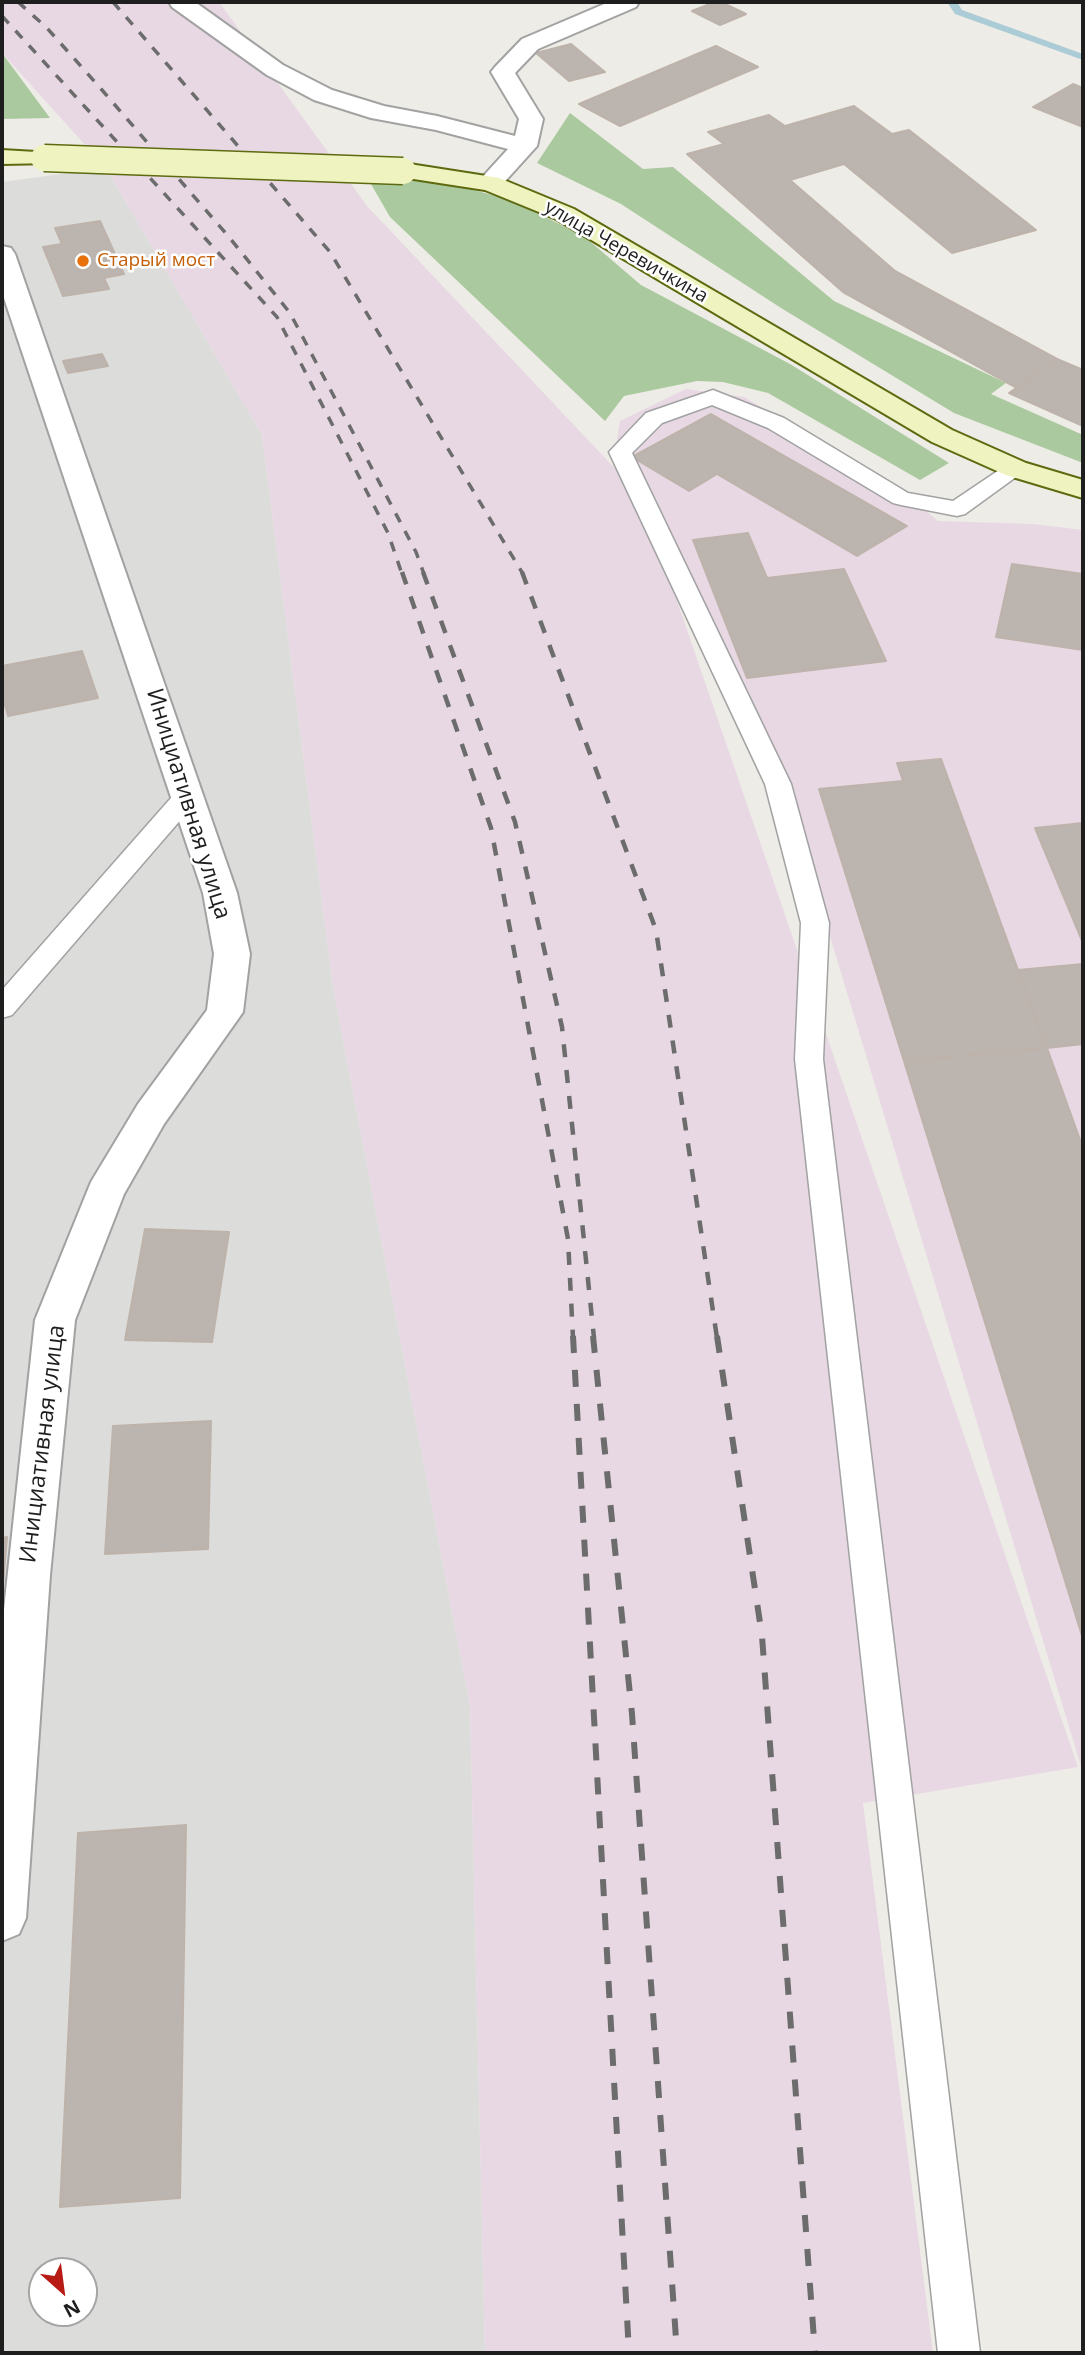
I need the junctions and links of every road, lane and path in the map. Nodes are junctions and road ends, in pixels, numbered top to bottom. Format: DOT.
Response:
graph roads {
  1 [pos="180,2"];
  2 [pos="628,2"];
  3 [pos="526,146"];
  4 [pos="2,157"];
  5 [pos="490,183"];
  6 [pos="2,254"];
  7 [pos="1016,469"];
  8 [pos="1083,489"];
  9 [pos="187,796"];
  10 [pos="2,1008"];
  11 [pos="2,1918"];
  12 [pos="959,2353"];
  1 -- 3 [label="street"];
  2 -- 3 [label="street"];
  3 -- 5 [label="street"];
  4 -- 5 [label="street, улица Черевичкина, bridge"];
  5 -- 7 [label="street, улица Черевичкина"];
  6 -- 9 [label="street, Инициативная улица"];
  7 -- 8 [label="street, улица Черевичкина"];
  7 -- 12 [label="lane"];
  9 -- 10 [label="lane"];
  9 -- 11 [label="street, Инициативная улица"];
}
